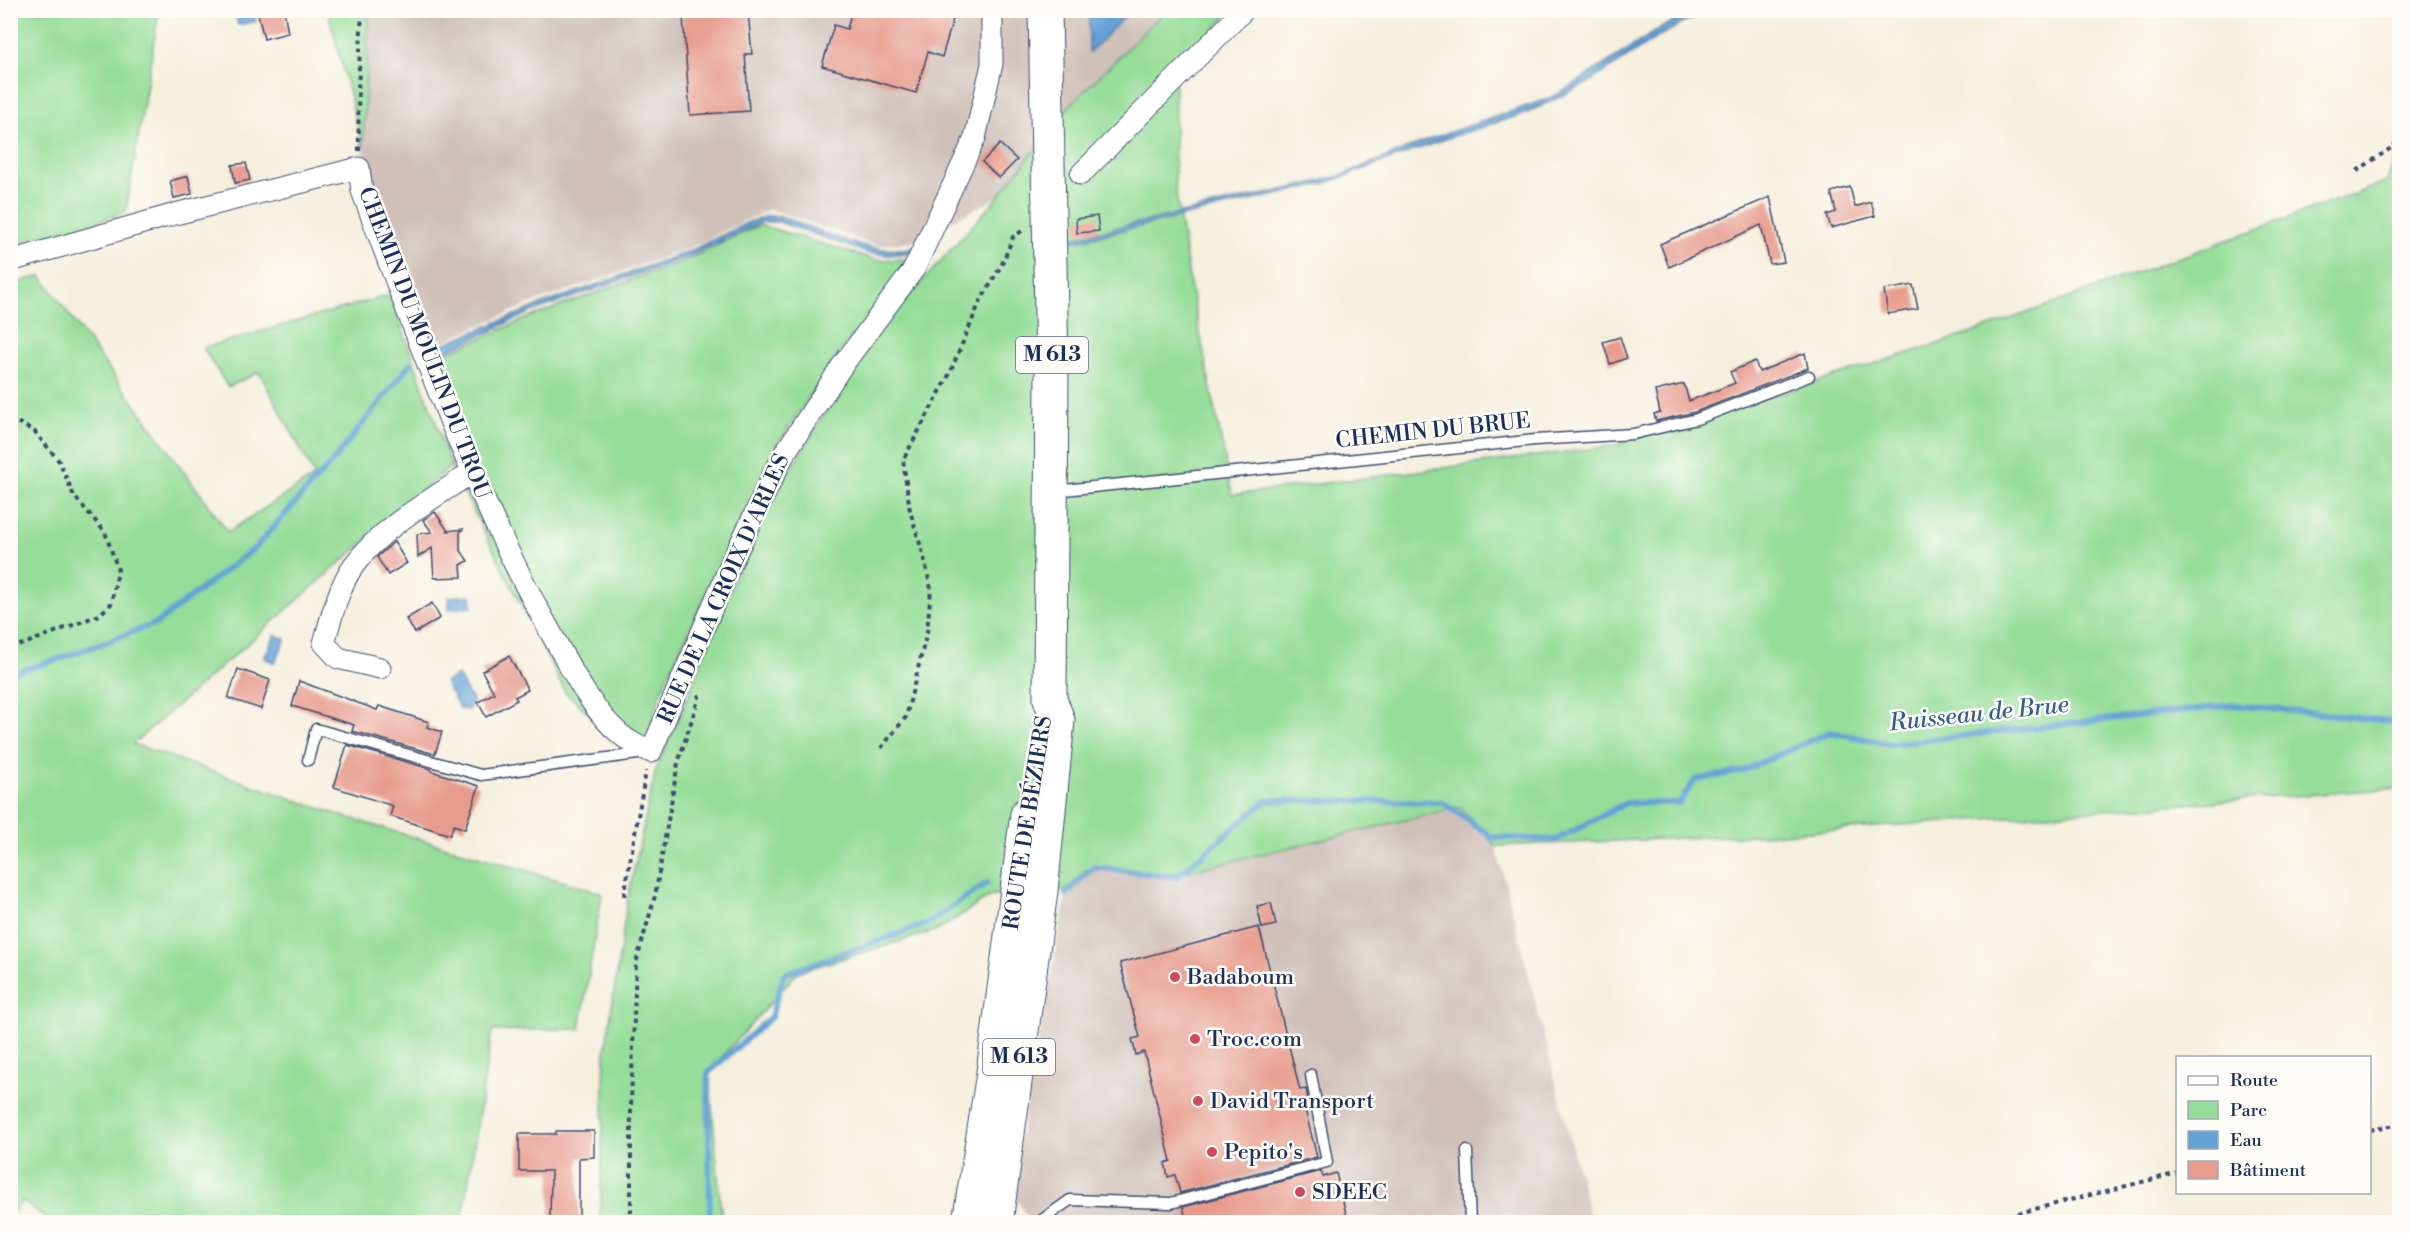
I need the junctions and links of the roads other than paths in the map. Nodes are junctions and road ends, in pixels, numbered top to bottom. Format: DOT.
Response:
graph roads {
  1 [pos="992,10"];
  2 [pos="1045,10"];
  3 [pos="1244,10"];
  4 [pos="1081,174"];
  5 [pos="10,261"];
  6 [pos="1809,376"];
  7 [pos="471,473"];
  8 [pos="1052,491"];
  9 [pos="380,668"];
  10 [pos="1050,699"];
  11 [pos="651,752"];
  12 [pos="308,760"];
  13 [pos="1311,1075"];
  14 [pos="1467,1151"];
  15 [pos="969,1222"];
  16 [pos="996,1222"];
  17 [pos="1040,1222"];
  18 [pos="1470,1222"];
  1 -- 11 [label="street, RUE DE LA CROIX D'ARLES"];
  2 -- 8 [label="main road, M 613"];
  3 -- 4 [label="street"];
  5 -- 7 [label="street, CHEMIN DU MOULIN DU TROU"];
  6 -- 8 [label="lane, CHEMIN DU BRUE"];
  7 -- 9 [label="street"];
  7 -- 11 [label="street, CHEMIN DU MOULIN DU TROU"];
  8 -- 10 [label="main road, M 613"];
  10 -- 15 [label="main road, ROUTE DE BÉZIERS / M 613"];
  10 -- 16 [label="main road, ROUTE DE BÉZIERS / M 613"];
  11 -- 12 [label="lane"];
  13 -- 17 [label="lane"];
  14 -- 18 [label="lane"];
}
